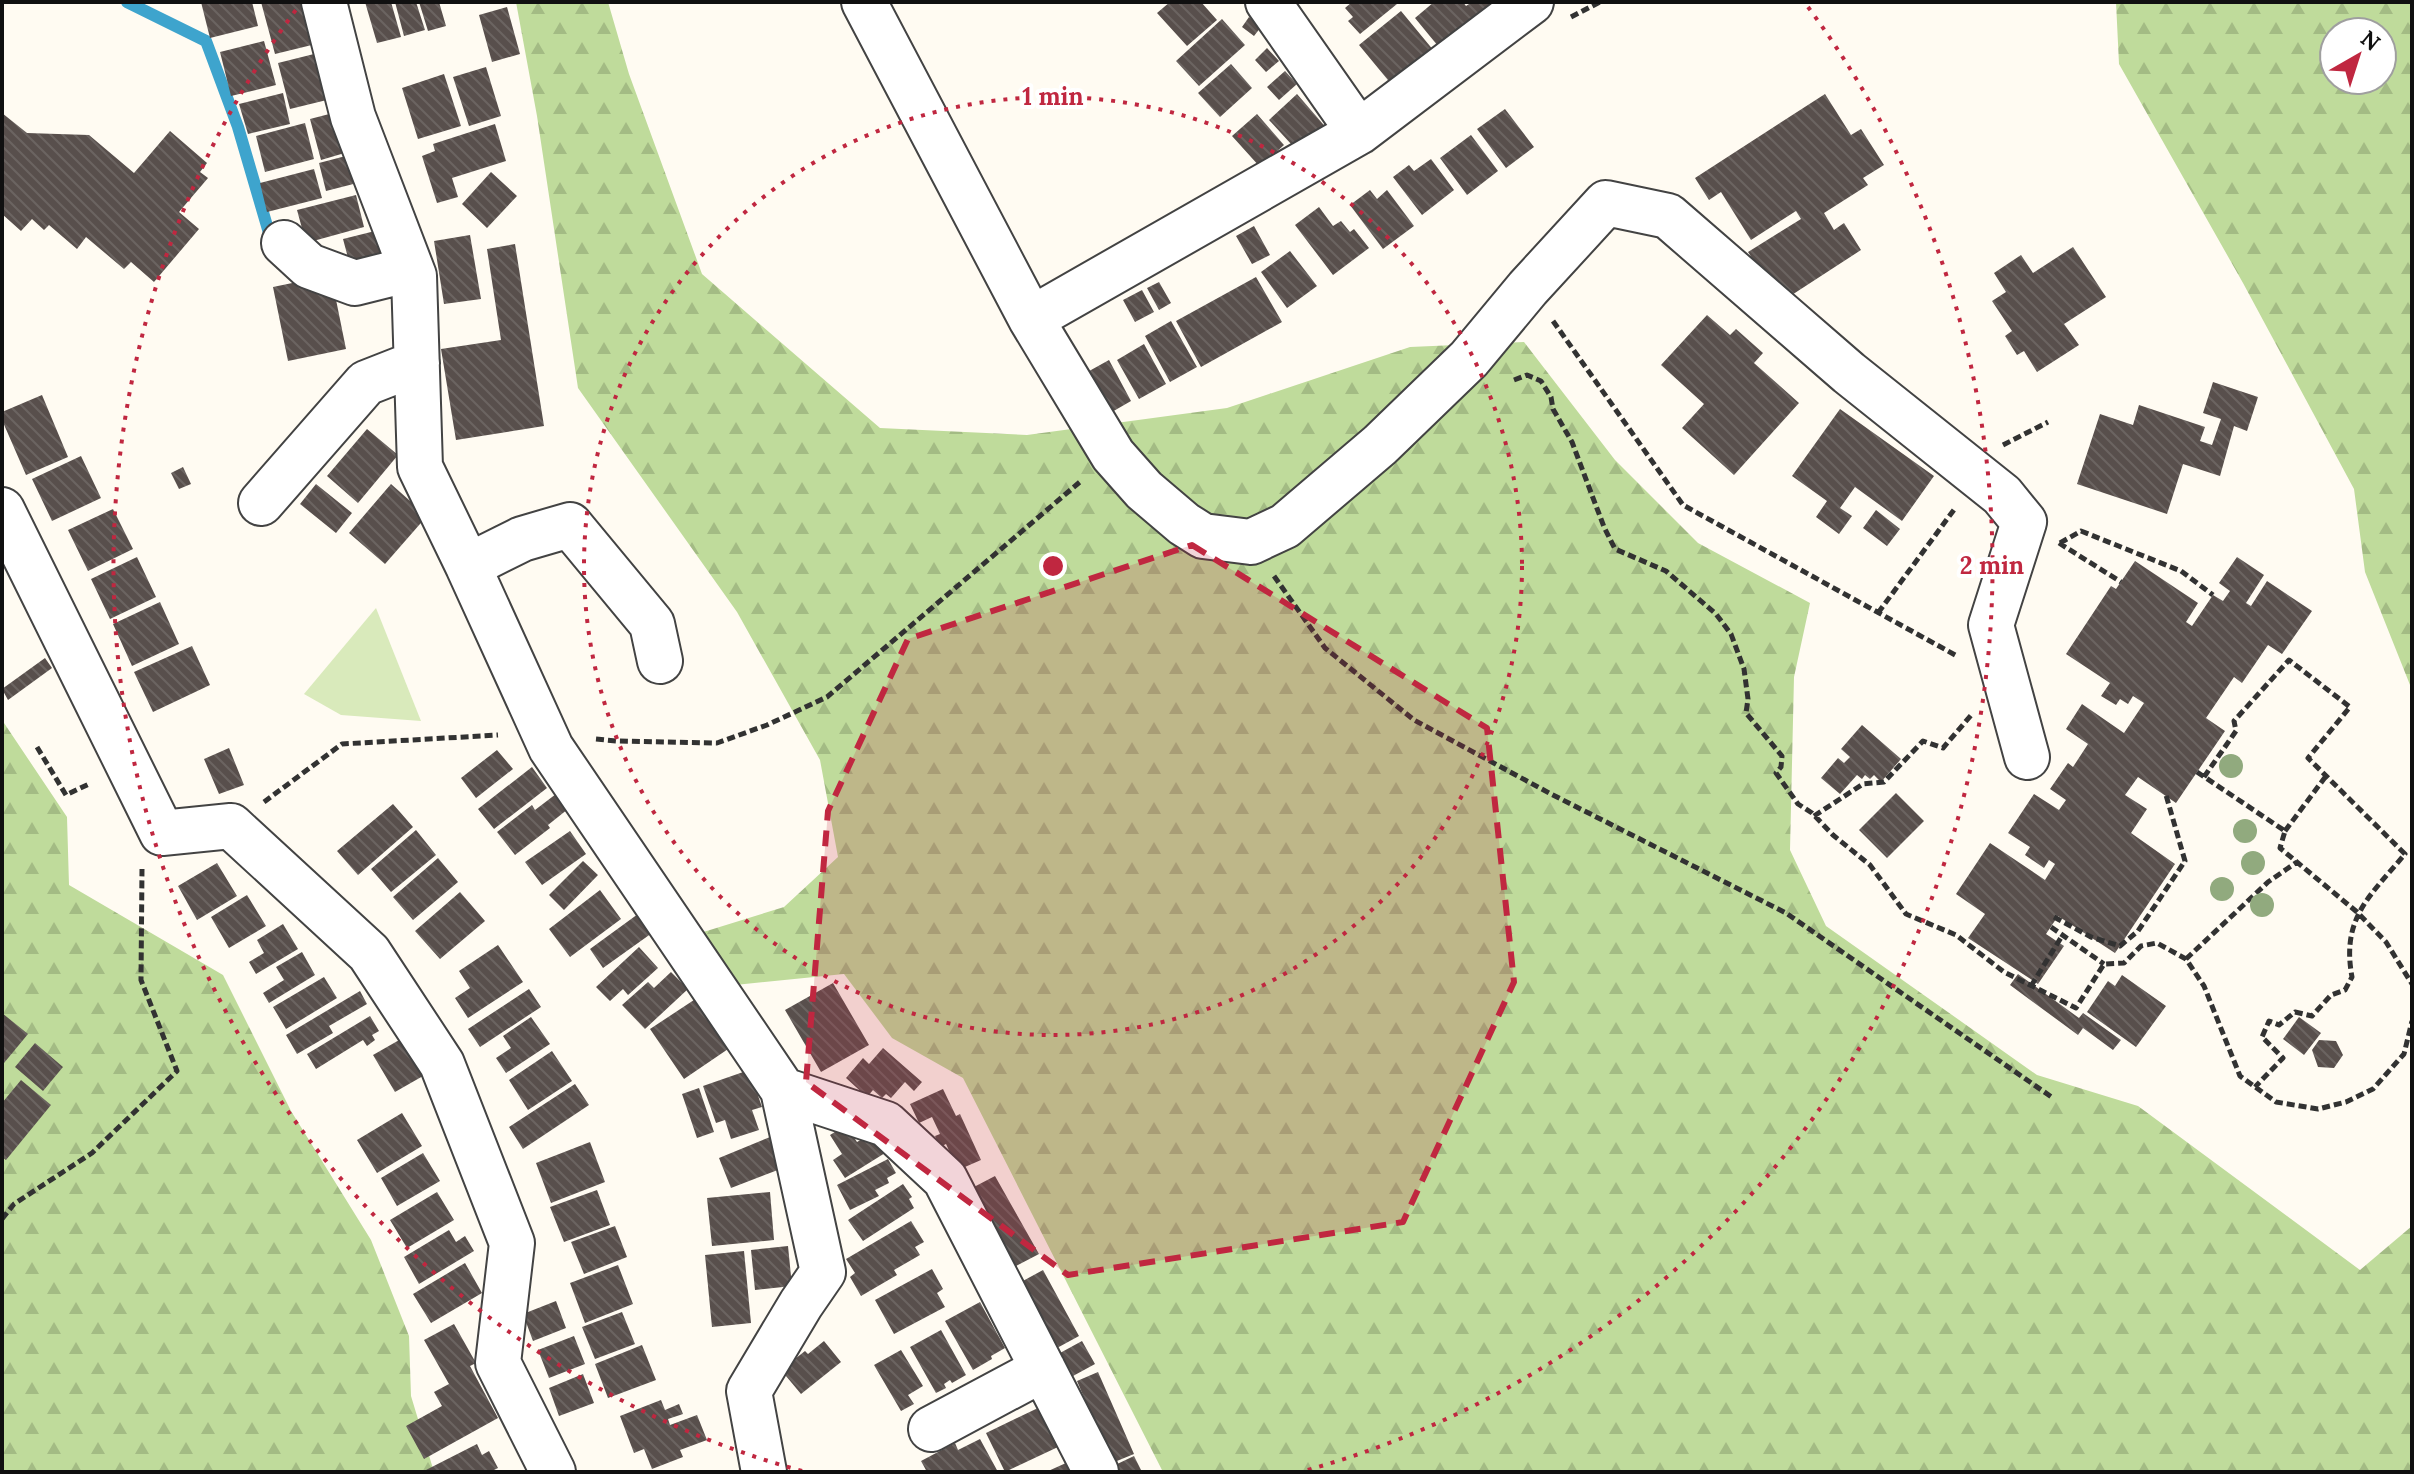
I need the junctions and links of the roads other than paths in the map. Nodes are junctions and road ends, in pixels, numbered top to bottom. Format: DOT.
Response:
graph roads {
  1 [pos="864,2"];
  2 [pos="1268,2"];
  3 [pos="1531,2"];
  4 [pos="327,3"];
  5 [pos="1359,132"];
  6 [pos="284,243"];
  7 [pos="411,269"];
  8 [pos="1031,319"];
  9 [pos="417,363"];
  10 [pos="261,503"];
  11 [pos="2,510"];
  12 [pos="468,566"];
  13 [pos="660,661"];
  14 [pos="2017,719"];
  15 [pos="783,1090"];
  16 [pos="1043,1369"];
  17 [pos="931,1429"];
  18 [pos="553,1472"];
  19 [pos="764,1472"];
  20 [pos="1096,1472"];
  1 -- 8 [label="street"];
  2 -- 5 [label="street"];
  3 -- 5 [label="street"];
  4 -- 7 [label="street"];
  5 -- 8 [label="street"];
  6 -- 7 [label="street"];
  7 -- 9 [label="street"];
  8 -- 14 [label="street"];
  9 -- 10 [label="street"];
  9 -- 12 [label="street"];
  11 -- 18 [label="street"];
  12 -- 13 [label="street"];
  12 -- 15 [label="street"];
  15 -- 16 [label="street"];
  15 -- 19 [label="street"];
  16 -- 17 [label="street"];
  16 -- 20 [label="street"];
}
